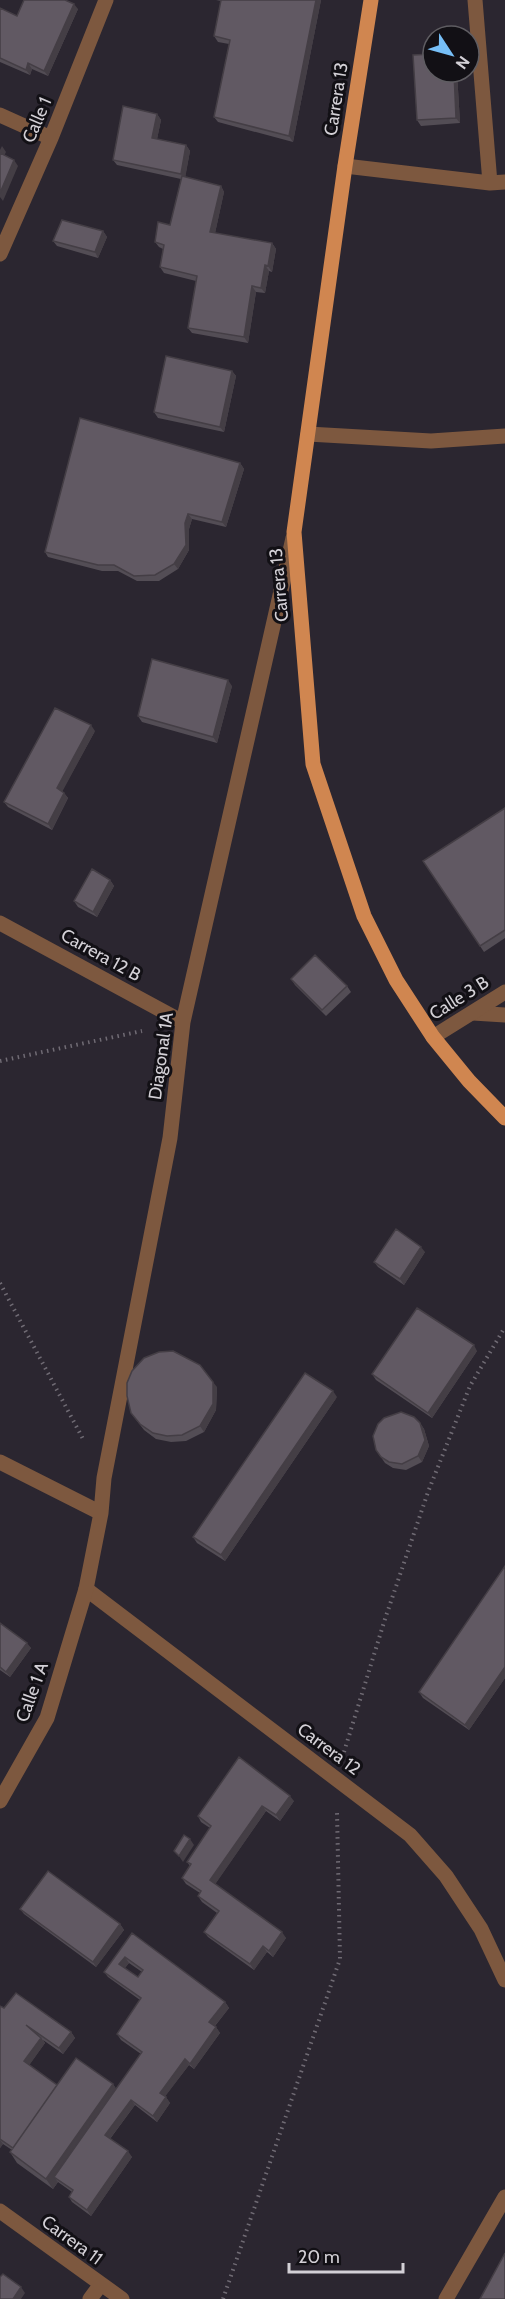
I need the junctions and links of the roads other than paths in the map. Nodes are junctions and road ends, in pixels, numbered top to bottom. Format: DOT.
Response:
graph roads {
  1 [pos="106,0"];
  2 [pos="371,0"];
  3 [pos="475,0"];
  4 [pos="0,115"];
  5 [pos="51,138"];
  6 [pos="345,166"];
  7 [pos="498,183"];
  8 [pos="0,254"];
  9 [pos="308,434"];
  10 [pos="505,436"];
  11 [pos="294,532"];
  12 [pos="0,923"];
  13 [pos="505,992"];
  14 [pos="473,1013"];
  15 [pos="505,1015"];
  16 [pos="183,1022"];
  17 [pos="433,1037"];
  18 [pos="505,1118"];
  19 [pos="0,1461"];
  20 [pos="101,1513"];
  21 [pos="86,1589"];
  22 [pos="0,1801"];
  23 [pos="505,1980"];
  24 [pos="505,2197"];
  25 [pos="0,2211"];
  26 [pos="101,2284"];
  27 [pos="90,2299"];
  28 [pos="122,2299"];
  29 [pos="446,2299"];
  1 -- 5 [label="street, Calle 1"];
  2 -- 6 [label="main road, Carrera 13"];
  3 -- 7 [label="street"];
  4 -- 5 [label="street"];
  5 -- 8 [label="street, Calle 1"];
  6 -- 7 [label="street"];
  6 -- 9 [label="main road, Carrera 13"];
  9 -- 10 [label="street"];
  9 -- 11 [label="main road, Carrera 13"];
  11 -- 16 [label="street, Diagonal 1A"];
  11 -- 17 [label="main road, Carrera 13"];
  12 -- 16 [label="street, Carrera 12 B"];
  13 -- 14 [label="street, Calle 3 B"];
  14 -- 15 [label="street"];
  14 -- 17 [label="street, Calle 3 B"];
  16 -- 20 [label="street, Diagonal 1A"];
  17 -- 18 [label="main road, Carrera 13"];
  19 -- 20 [label="street"];
  20 -- 21 [label="street, Diagonal 1A"];
  21 -- 22 [label="street, Calle 1 A"];
  21 -- 23 [label="street, Carrera 12"];
  24 -- 29 [label="street"];
  25 -- 26 [label="street, Carrera 11"];
  26 -- 27 [label="street"];
  26 -- 28 [label="street, Carrera 11"];
}
